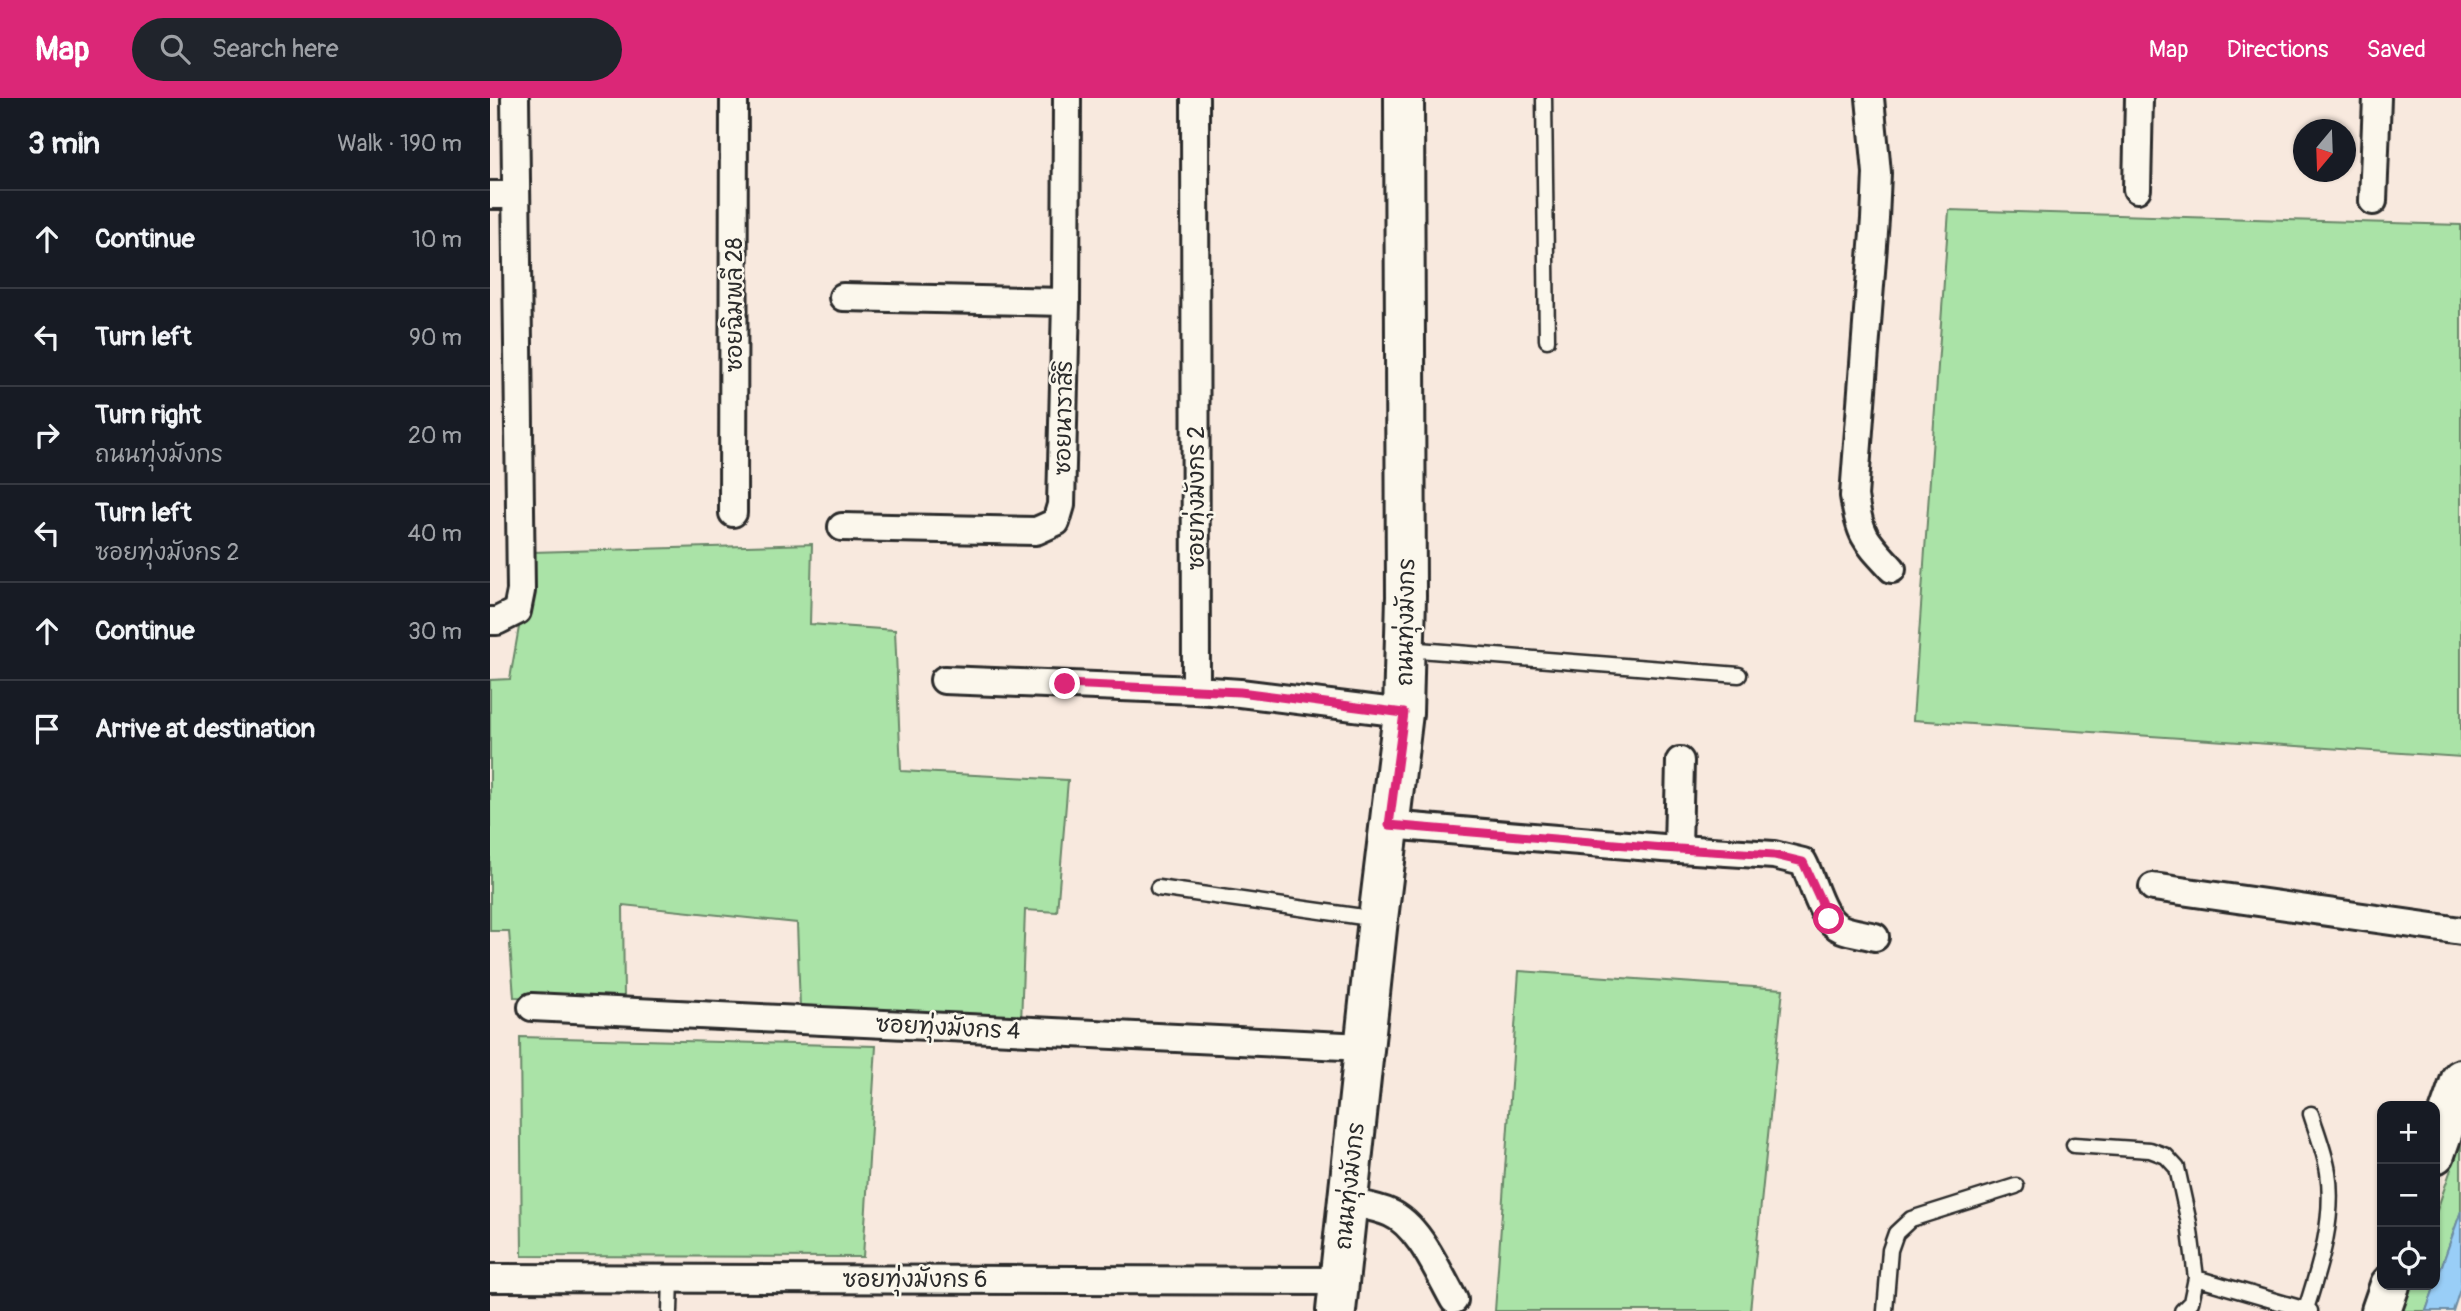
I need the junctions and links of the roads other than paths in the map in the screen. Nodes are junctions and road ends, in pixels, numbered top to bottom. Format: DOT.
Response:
graph roads {
  1 [pos="515,98"];
  2 [pos="734,98"];
  3 [pos="1068,98"];
  4 [pos="1195,98"];
  5 [pos="1404,98"];
  6 [pos="1544,98"];
  7 [pos="1870,98"];
  8 [pos="2139,98"];
  9 [pos="2377,98"];
  10 [pos="2137,189"];
  11 [pos="503,195"];
  12 [pos="2373,201"];
  13 [pos="843,297"];
  14 [pos="1066,302"];
  15 [pos="1547,340"];
  16 [pos="733,513"];
  17 [pos="842,527"];
  18 [pos="1892,569"];
  19 [pos="490,621"];
  20 [pos="1405,649"];
  21 [pos="1739,675"];
  22 [pos="944,680"];
  23 [pos="1196,690"];
  24 [pos="1404,713"];
  25 [pos="1680,761"];
  26 [pos="1389,825"];
  27 [pos="1678,849"];
  28 [pos="2153,887"];
  29 [pos="1158,888"];
  30 [pos="1378,919"];
  31 [pos="2461,931"];
  32 [pos="1875,937"];
  33 [pos="532,1007"];
  34 [pos="1364,1046"];
  35 [pos="2461,1079"];
  36 [pos="2311,1114"];
  37 [pos="2440,1140"];
  38 [pos="2074,1145"];
  39 [pos="2016,1186"];
  40 [pos="1347,1202"];
  41 [pos="490,1278"];
  42 [pos="671,1278"];
  43 [pos="2196,1278"];
  44 [pos="2388,1290"];
  45 [pos="1338,1296"];
  46 [pos="1454,1300"];
  47 [pos="2308,1310"];
  48 [pos="670,1311"];
  49 [pos="1885,1311"];
  50 [pos="2182,1311"];
  51 [pos="2381,1311"];
  1 -- 11 [label="street"];
  2 -- 16 [label="street, ซอยฉิมพลี 28"];
  3 -- 14 [label="street, ซอยนาราสิริ"];
  4 -- 23 [label="street, ซอยทุ่งมังกร 2"];
  5 -- 20 [label="street, ถนนทุ่งมังกร"];
  6 -- 15 [label="lane"];
  7 -- 18 [label="street"];
  8 -- 10 [label="street"];
  9 -- 12 [label="street"];
  11 -- 19 [label="street"];
  13 -- 14 [label="street"];
  14 -- 17 [label="street, ซอยนาราสิริ"];
  20 -- 21 [label="lane"];
  20 -- 24 [label="street, ถนนทุ่งมังกร"];
  22 -- 23 [label="street"];
  23 -- 24 [label="street"];
  24 -- 26 [label="street, ถนนทุ่งมังกร"];
  25 -- 27 [label="street"];
  26 -- 27 [label="street"];
  26 -- 30 [label="street, ถนนทุ่งมังกร"];
  27 -- 32 [label="street"];
  28 -- 31 [label="street"];
  29 -- 30 [label="lane"];
  30 -- 34 [label="street, ถนนทุ่งมังกร"];
  33 -- 34 [label="street, ซอยทุ่งมังกร 4"];
  34 -- 40 [label="street, ถนนทุ่งมังกร"];
  35 -- 37 [label="street"];
  36 -- 47 [label="lane"];
  38 -- 43 [label="lane"];
  39 -- 49 [label="lane"];
  40 -- 45 [label="street, ถนนทุ่งมังกร"];
  40 -- 46 [label="street"];
  41 -- 42 [label="street, ซอยทุ่งมังกร 6"];
  42 -- 45 [label="street, ซอยทุ่งมังกร 6"];
  42 -- 48 [label="lane"];
  43 -- 47 [label="lane"];
  43 -- 50 [label="lane"];
  44 -- 51 [label="street"];
}
